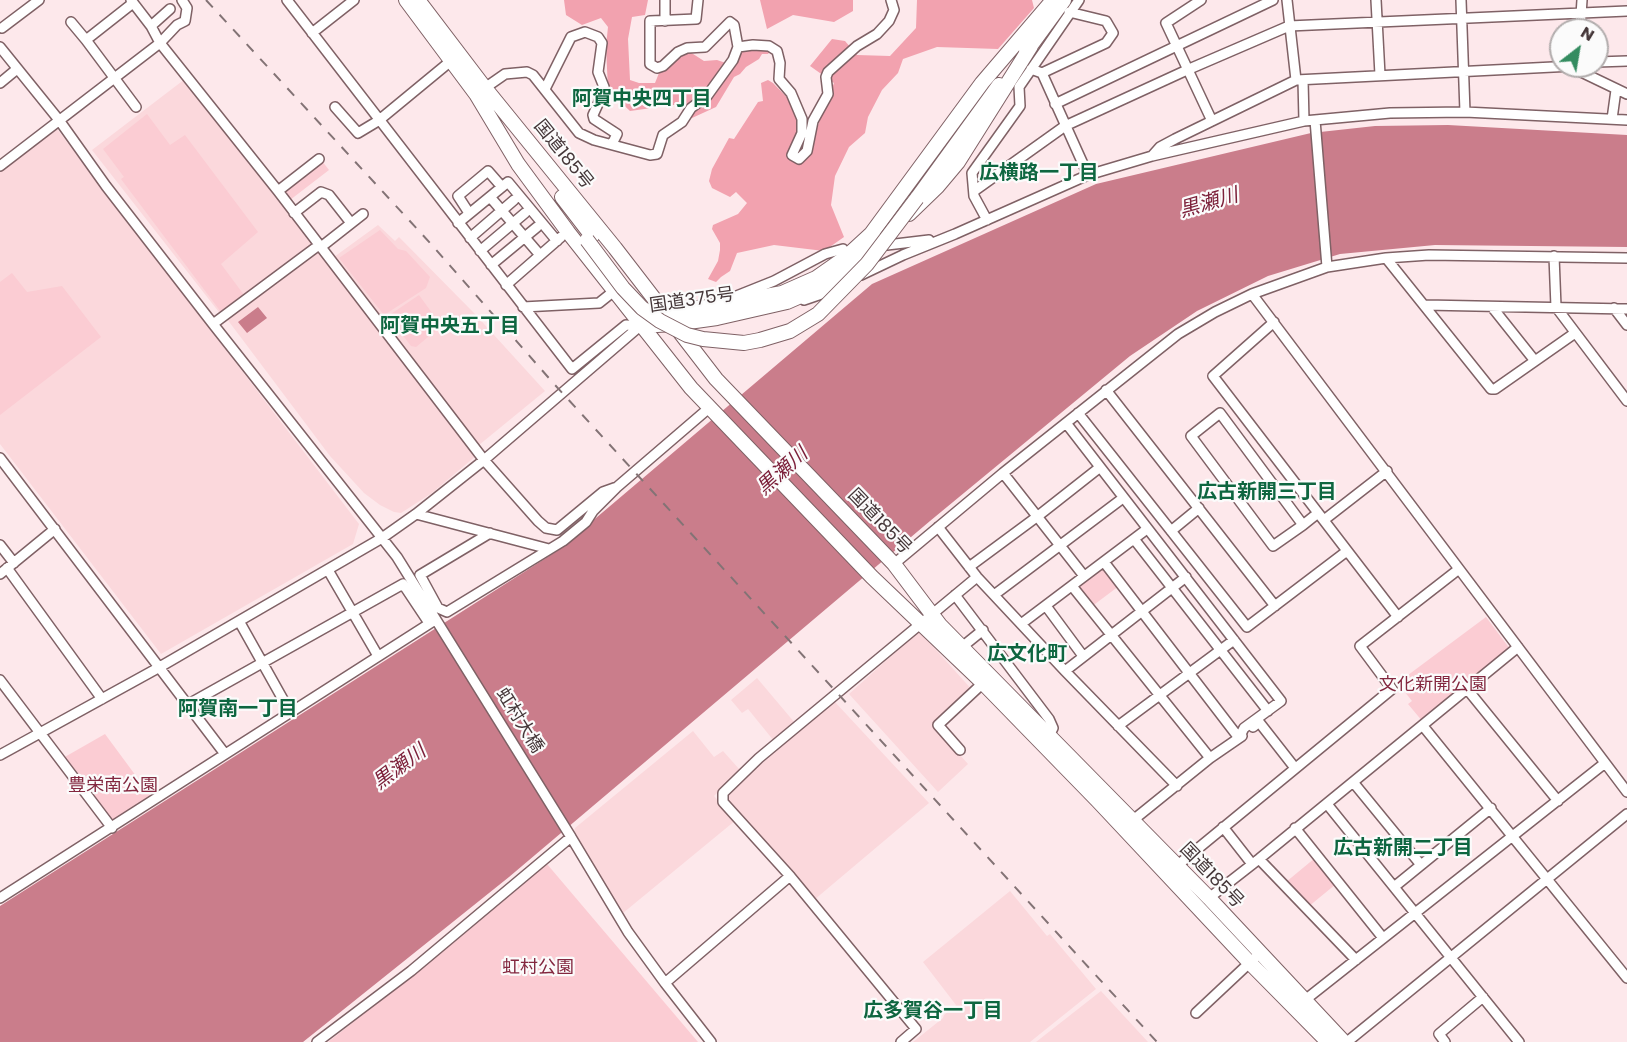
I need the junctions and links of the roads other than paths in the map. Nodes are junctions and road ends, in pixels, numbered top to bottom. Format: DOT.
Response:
graph roads {
  1 [pos="39,0"];
  2 [pos="182,0"];
  3 [pos="287,0"];
  4 [pos="354,0"];
  5 [pos="406,0"];
  6 [pos="418,0"];
  7 [pos="665,0"];
  8 [pos="698,0"];
  9 [pos="891,0"];
  10 [pos="1053,0"];
  11 [pos="1079,0"];
  12 [pos="1201,0"];
  13 [pos="1273,0"];
  14 [pos="1287,0"];
  15 [pos="1376,0"];
  16 [pos="1461,0"];
  17 [pos="1582,0"];
  18 [pos="132,1"];
  19 [pos="1066,6"];
  20 [pos="170,9"];
  21 [pos="1627,11"];
  22 [pos="1581,12"];
  23 [pos="1581,18"];
  24 [pos="1462,19"];
  25 [pos="665,21"];
  26 [pos="71,22"];
  27 [pos="1378,22"];
  28 [pos="151,26"];
  29 [pos="1290,26"];
  30 [pos="2,28"];
  31 [pos="1029,29"];
  32 [pos="312,33"];
  33 [pos="86,40"];
  34 [pos="160,43"];
  35 [pos="1031,46"];
  36 [pos="1176,46"];
  37 [pos="0,47"];
  38 [pos="738,47"];
  39 [pos="452,60"];
  40 [pos="1627,61"];
  41 [pos="1609,62"];
  42 [pos="1549,67"];
  43 [pos="17,69"];
  44 [pos="1031,69"];
  45 [pos="1187,70"];
  46 [pos="1464,72"];
  47 [pos="1042,73"];
  48 [pos="1380,75"];
  49 [pos="114,78"];
  50 [pos="1593,78"];
  51 [pos="1299,80"];
  52 [pos="0,83"];
  53 [pos="545,89"];
  54 [pos="1616,90"];
  55 [pos="481,91"];
  56 [pos="1627,94"];
  57 [pos="1055,104"];
  58 [pos="136,107"];
  59 [pos="335,107"];
  60 [pos="1465,112"];
  61 [pos="1612,119"];
  62 [pos="59,120"];
  63 [pos="1627,120"];
  64 [pos="378,121"];
  65 [pos="1212,121"];
  66 [pos="1304,121"];
  67 [pos="1315,123"];
  68 [pos="1065,126"];
  69 [pos="612,144"];
  70 [pos="1152,156"];
  71 [pos="319,159"];
  72 [pos="0,166"];
  73 [pos="1088,175"];
  74 [pos="502,187"];
  75 [pos="278,191"];
  76 [pos="974,191"];
  77 [pos="490,196"];
  78 [pos="914,196"];
  79 [pos="514,200"];
  80 [pos="502,210"];
  81 [pos="294,213"];
  82 [pos="469,213"];
  83 [pos="525,213"];
  84 [pos="363,214"];
  85 [pos="987,220"];
  86 [pos="351,223"];
  87 [pos="458,223"];
  88 [pos="513,224"];
  89 [pos="537,227"];
  90 [pos="955,234"];
  91 [pos="562,236"];
  92 [pos="470,238"];
  93 [pos="524,238"];
  94 [pos="887,245"];
  95 [pos="320,246"];
  96 [pos="843,249"];
  97 [pos="480,251"];
  98 [pos="540,255"];
  99 [pos="1554,256"];
  100 [pos="1386,258"];
  101 [pos="1627,258"];
  102 [pos="1327,264"];
  103 [pos="491,265"];
  104 [pos="506,285"];
  105 [pos="614,291"];
  106 [pos="1252,294"];
  107 [pos="1425,306"];
  108 [pos="524,307"];
  109 [pos="1492,307"];
  110 [pos="1556,307"];
  111 [pos="685,309"];
  112 [pos="761,309"];
  113 [pos="1614,309"];
  114 [pos="1627,309"];
  115 [pos="664,311"];
  116 [pos="1274,322"];
  117 [pos="213,324"];
  118 [pos="674,324"];
  119 [pos="1627,325"];
  120 [pos="640,326"];
  121 [pos="1575,333"];
  122 [pos="1535,361"];
  123 [pos="1106,390"];
  124 [pos="1627,400"];
  125 [pos="711,411"];
  126 [pos="1078,413"];
  127 [pos="1065,423"];
  128 [pos="0,458"];
  129 [pos="484,460"];
  130 [pos="1099,468"];
  131 [pos="1387,471"];
  132 [pos="1003,473"];
  133 [pos="617,487"];
  134 [pos="1123,498"];
  135 [pos="1199,508"];
  136 [pos="416,514"];
  137 [pos="1038,516"];
  138 [pos="1321,517"];
  139 [pos="1303,525"];
  140 [pos="938,527"];
  141 [pos="55,529"];
  142 [pos="1147,529"];
  143 [pos="1172,531"];
  144 [pos="490,533"];
  145 [pos="382,538"];
  146 [pos="1134,539"];
  147 [pos="0,545"];
  148 [pos="1060,545"];
  149 [pos="549,549"];
  150 [pos="1347,551"];
  151 [pos="1104,562"];
  152 [pos="893,563"];
  153 [pos="969,567"];
  154 [pos="7,568"];
  155 [pos="1459,569"];
  156 [pos="328,570"];
  157 [pos="1084,576"];
  158 [pos="977,577"];
  159 [pos="1186,578"];
  160 [pos="1072,586"];
  161 [pos="1173,588"];
  162 [pos="955,595"];
  163 [pos="994,595"];
  164 [pos="1046,606"];
  165 [pos="1275,606"];
  166 [pos="1142,612"];
  167 [pos="352,613"];
  168 [pos="1398,617"];
  169 [pos="438,619"];
  170 [pos="927,619"];
  171 [pos="239,621"];
  172 [pos="1021,624"];
  173 [pos="983,630"];
  174 [pos="1110,636"];
  175 [pos="1234,640"];
  176 [pos="962,647"];
  177 [pos="1518,647"];
  178 [pos="1220,650"];
  179 [pos="378,656"];
  180 [pos="1083,656"];
  181 [pos="262,663"];
  182 [pos="158,668"];
  183 [pos="1065,671"];
  184 [pos="1189,674"];
  185 [pos="0,680"];
  186 [pos="984,683"];
  187 [pos="1467,689"];
  188 [pos="1160,695"];
  189 [pos="102,699"];
  190 [pos="187,705"];
  191 [pos="1268,711"];
  192 [pos="290,712"];
  193 [pos="1118,726"];
  194 [pos="1423,726"];
  195 [pos="40,732"];
  196 [pos="1049,736"];
  197 [pos="1239,738"];
  198 [pos="960,750"];
  199 [pos="225,754"];
  200 [pos="0,755"];
  201 [pos="1210,758"];
  202 [pos="1605,763"];
  203 [pos="1295,768"];
  204 [pos="1353,782"];
  205 [pos="1177,786"];
  206 [pos="1627,792"];
  207 [pos="1558,801"];
  208 [pos="1327,804"];
  209 [pos="1491,808"];
  210 [pos="1627,814"];
  211 [pos="1132,821"];
  212 [pos="1223,827"];
  213 [pos="112,828"];
  214 [pos="1295,828"];
  215 [pos="1514,836"];
  216 [pos="571,837"];
  217 [pos="1256,861"];
  218 [pos="1421,865"];
  219 [pos="1171,870"];
  220 [pos="790,876"];
  221 [pos="1548,878"];
  222 [pos="1394,887"];
  223 [pos="0,898"];
  224 [pos="1209,898"];
  225 [pos="1415,913"];
  226 [pos="1383,938"];
  227 [pos="1451,957"];
  228 [pos="1255,958"];
  229 [pos="1356,960"];
  230 [pos="1627,978"];
  231 [pos="665,983"];
  232 [pos="1483,997"];
  233 [pos="1305,1000"];
  234 [pos="1196,1013"];
  235 [pos="317,1042"];
  236 [pos="711,1042"];
  237 [pos="901,1042"];
  238 [pos="1328,1042"];
  239 [pos="1345,1042"];
  240 [pos="1445,1042"];
  241 [pos="1519,1042"];
  1 -- 30 [label="street"];
  2 -- 34 [label="street"];
  3 -- 32 [label="street"];
  4 -- 32 [label="street"];
  5 -- 39 [label="highway, 国道185号"];
  6 -- 55 [label="highway, 国道185号"];
  7 -- 25 [label="street"];
  8 -- 25 [label="street"];
  9 -- 38 [label="street"];
  10 -- 31 [label="highway"];
  11 -- 19 [label="street"];
  12 -- 36 [label="street"];
  13 -- 36 [label="street"];
  14 -- 29 [label="street"];
  15 -- 27 [label="street"];
  16 -- 24 [label="street"];
  17 -- 22 [label="street"];
  18 -- 28 [label="street"];
  18 -- 33 [label="street"];
  19 -- 35 [label="highway"];
  19 -- 44 [label="street"];
  19 -- 47 [label="street"];
  20 -- 28 [label="street"];
  21 -- 22 [label="street"];
  22 -- 23 [label="street"];
  22 -- 24 [label="street"];
  24 -- 27 [label="street"];
  24 -- 46 [label="street"];
  25 -- 38 [label="street"];
  26 -- 33 [label="street"];
  27 -- 29 [label="street"];
  27 -- 48 [label="street"];
  28 -- 34 [label="street"];
  29 -- 45 [label="street"];
  29 -- 51 [label="street"];
  31 -- 78 [label="highway"];
  31 -- 111 [label="highway, 国道375号"];
  32 -- 64 [label="street"];
  33 -- 49 [label="street"];
  34 -- 49 [label="street"];
  34 -- 75 [label="street"];
  35 -- 78 [label="highway"];
  35 -- 112 [label="highway, 国道375号"];
  36 -- 45 [label="street"];
  36 -- 57 [label="street"];
  37 -- 43 [label="street"];
  38 -- 69 [label="street"];
  39 -- 55 [label="highway, 国道185号"];
  39 -- 64 [label="street"];
  40 -- 41 [label="street"];
  42 -- 46 [label="street"];
  43 -- 52 [label="street"];
  43 -- 62 [label="street"];
  44 -- 47 [label="street"];
  44 -- 76 [label="street"];
  45 -- 65 [label="street"];
  45 -- 68 [label="street"];
  46 -- 48 [label="street"];
  46 -- 60 [label="street"];
  47 -- 57 [label="street"];
  48 -- 51 [label="street"];
  49 -- 58 [label="street"];
  49 -- 62 [label="street"];
  50 -- 54 [label="street"];
  51 -- 65 [label="street"];
  51 -- 66 [label="street"];
  53 -- 55 [label="street"];
  53 -- 69 [label="street"];
  53 -- 69 [label="street"];
  54 -- 56 [label="street"];
  54 -- 61 [label="street"];
  55 -- 78 [label="highway, bridge"];
  55 -- 91 [label="highway, 国道185号"];
  55 -- 115 [label="highway, 国道185号"];
  57 -- 68 [label="street"];
  59 -- 64 [label="street"];
  60 -- 61 [label="street"];
  60 -- 67 [label="street"];
  61 -- 63 [label="street"];
  62 -- 72 [label="street"];
  62 -- 117 [label="street"];
  64 -- 87 [label="street"];
  65 -- 70 [label="street"];
  66 -- 67 [label="street"];
  66 -- 70 [label="street"];
  67 -- 102 [label="street"];
  68 -- 73 [label="street"];
  68 -- 76 [label="street"];
  70 -- 73 [label="street"];
  71 -- 75 [label="street"];
  73 -- 85 [label="street"];
  74 -- 77 [label="street"];
  74 -- 82 [label="street"];
  74 -- 91 [label="street"];
  75 -- 81 [label="street"];
  76 -- 85 [label="street"];
  77 -- 80 [label="street"];
  77 -- 82 [label="street"];
  79 -- 80 [label="street"];
  80 -- 88 [label="street"];
  80 -- 92 [label="street"];
  81 -- 86 [label="street"];
  81 -- 95 [label="street"];
  82 -- 87 [label="street"];
  83 -- 88 [label="street"];
  84 -- 86 [label="street"];
  85 -- 90 [label="street"];
  86 -- 95 [label="street"];
  87 -- 92 [label="street"];
  88 -- 93 [label="street"];
  88 -- 97 [label="street"];
  89 -- 93 [label="street"];
  90 -- 94 [label="street"];
  90 -- 112 [label="street"];
  91 -- 98 [label="street"];
  91 -- 105 [label="highway, 国道185号"];
  92 -- 97 [label="street"];
  93 -- 98 [label="street"];
  93 -- 103 [label="street"];
  95 -- 117 [label="street"];
  95 -- 129 [label="street"];
  96 -- 111 [label="street"];
  97 -- 103 [label="street"];
  98 -- 104 [label="street"];
  99 -- 100 [label="street"];
  99 -- 101 [label="street"];
  99 -- 110 [label="street"];
  100 -- 102 [label="street"];
  100 -- 107 [label="street"];
  102 -- 106 [label="street"];
  103 -- 104 [label="street"];
  104 -- 108 [label="street"];
  105 -- 108 [label="street"];
  105 -- 120 [label="highway, 国道185号"];
  106 -- 116 [label="street"];
  106 -- 123 [label="street"];
  107 -- 109 [label="street"];
  107 -- 122 [label="street"];
  108 -- 120 [label="street"];
  109 -- 110 [label="street"];
  109 -- 122 [label="street"];
  110 -- 113 [label="street"];
  110 -- 121 [label="street"];
  111 -- 115 [label="highway, 国道375号"];
  112 -- 118 [label="highway, 国道375号"];
  113 -- 114 [label="street"];
  113 -- 119 [label="street"];
  115 -- 118 [label="highway, 国道185号"];
  115 -- 120 [label="highway, 国道375号"];
  116 -- 131 [label="street"];
  116 -- 138 [label="street"];
  117 -- 145 [label="street"];
  118 -- 120 [label="highway, 国道375号"];
  118 -- 152 [label="highway, 国道185号"];
  120 -- 125 [label="highway, 国道185号"];
  120 -- 129 [label="street"];
  121 -- 122 [label="street"];
  121 -- 124 [label="street"];
  123 -- 126 [label="street"];
  123 -- 135 [label="street"];
  125 -- 133 [label="street"];
  125 -- 170 [label="highway, 国道185号"];
  126 -- 127 [label="street"];
  126 -- 143 [label="street"];
  127 -- 130 [label="street"];
  127 -- 132 [label="street"];
  128 -- 141 [label="street"];
  129 -- 133 [label="street"];
  129 -- 136 [label="street"];
  130 -- 134 [label="street"];
  130 -- 137 [label="street"];
  131 -- 138 [label="street"];
  131 -- 155 [label="street"];
  132 -- 137 [label="street"];
  132 -- 140 [label="street"];
  133 -- 149 [label="street"];
  134 -- 142 [label="street"];
  134 -- 148 [label="street"];
  135 -- 143 [label="street"];
  135 -- 165 [label="street"];
  136 -- 144 [label="street"];
  136 -- 145 [label="street"];
  137 -- 148 [label="street"];
  137 -- 153 [label="street"];
  138 -- 139 [label="street"];
  138 -- 150 [label="street"];
  139 -- 139 [label="street"];
  140 -- 152 [label="street"];
  140 -- 153 [label="street"];
  141 -- 154 [label="street"];
  141 -- 182 [label="street"];
  142 -- 146 [label="street"];
  142 -- 159 [label="street"];
  143 -- 165 [label="street"];
  144 -- 149 [label="street"];
  144 -- 169 [label="street"];
  145 -- 156 [label="street"];
  145 -- 169 [label="street"];
  146 -- 151 [label="street"];
  146 -- 161 [label="street"];
  147 -- 154 [label="street"];
  148 -- 157 [label="street"];
  148 -- 163 [label="street"];
  149 -- 169 [label="street"];
  150 -- 165 [label="street"];
  150 -- 168 [label="street"];
  151 -- 157 [label="street"];
  151 -- 166 [label="street"];
  152 -- 170 [label="highway, 国道185号"];
  153 -- 158 [label="street"];
  154 -- 189 [label="street"];
  155 -- 168 [label="street"];
  155 -- 177 [label="street"];
  156 -- 167 [label="street"];
  156 -- 171 [label="street"];
  157 -- 160 [label="street"];
  158 -- 162 [label="street"];
  158 -- 163 [label="street"];
  159 -- 161 [label="street"];
  159 -- 175 [label="street"];
  160 -- 164 [label="street"];
  160 -- 174 [label="street"];
  161 -- 166 [label="street"];
  161 -- 178 [label="street"];
  162 -- 170 [label="street"];
  162 -- 173 [label="street"];
  163 -- 172 [label="street"];
  164 -- 172 [label="street"];
  164 -- 180 [label="street"];
  166 -- 174 [label="street"];
  166 -- 184 [label="street"];
  167 -- 169 [label="street"];
  167 -- 179 [label="street"];
  167 -- 181 [label="street"];
  168 -- 203 [label="street"];
  169 -- 179 [label="street"];
  169 -- 216 [label="street, 虹村大橋"];
  170 -- 176 [label="highway, 国道185号"];
  170 -- 186 [label="highway, 国道185号"];
  170 -- 220 [label="street"];
  171 -- 181 [label="street"];
  171 -- 182 [label="street"];
  172 -- 183 [label="street"];
  173 -- 176 [label="street"];
  173 -- 196 [label="street"];
  174 -- 180 [label="street"];
  174 -- 188 [label="street"];
  175 -- 178 [label="street"];
  175 -- 191 [label="street"];
  176 -- 196 [label="highway, 国道185号"];
  177 -- 187 [label="street"];
  177 -- 202 [label="street"];
  178 -- 184 [label="street"];
  178 -- 191 [label="street"];
  179 -- 192 [label="street"];
  180 -- 183 [label="street"];
  181 -- 190 [label="street"];
  181 -- 192 [label="street"];
  182 -- 189 [label="street"];
  182 -- 190 [label="street"];
  183 -- 193 [label="street"];
  184 -- 188 [label="street"];
  184 -- 197 [label="street"];
  185 -- 195 [label="street"];
  186 -- 198 [label="street"];
  186 -- 219 [label="highway, 国道185号"];
  187 -- 194 [label="street"];
  187 -- 207 [label="street"];
  188 -- 193 [label="street"];
  188 -- 201 [label="street"];
  189 -- 195 [label="street"];
  190 -- 199 [label="street"];
  191 -- 197 [label="street"];
  192 -- 199 [label="street"];
  193 -- 205 [label="street"];
  194 -- 204 [label="street"];
  194 -- 209 [label="street"];
  195 -- 200 [label="street"];
  195 -- 213 [label="street"];
  196 -- 211 [label="highway, 国道185号"];
  197 -- 201 [label="street"];
  197 -- 203 [label="street"];
  199 -- 213 [label="street"];
  201 -- 205 [label="street"];
  202 -- 206 [label="street"];
  202 -- 207 [label="street"];
  203 -- 212 [label="street"];
  204 -- 208 [label="street"];
  204 -- 218 [label="street"];
  205 -- 211 [label="street"];
  207 -- 215 [label="street"];
  208 -- 214 [label="street"];
  208 -- 222 [label="street"];
  209 -- 215 [label="street"];
  209 -- 218 [label="street"];
  210 -- 221 [label="street"];
  211 -- 219 [label="highway, 国道185号"];
  212 -- 217 [label="street"];
  212 -- 219 [label="street"];
  213 -- 223 [label="street"];
  214 -- 217 [label="street"];
  214 -- 226 [label="street"];
  215 -- 221 [label="street"];
  215 -- 225 [label="street"];
  216 -- 231 [label="street, 虹村大橋"];
  216 -- 235 [label="street"];
  217 -- 224 [label="street"];
  217 -- 229 [label="street"];
  218 -- 222 [label="street"];
  219 -- 224 [label="highway, 国道185号"];
  219 -- 228 [label="highway, 国道185号"];
  220 -- 231 [label="street"];
  220 -- 237 [label="street"];
  221 -- 227 [label="street"];
  221 -- 230 [label="street"];
  222 -- 225 [label="street"];
  224 -- 228 [label="highway, 国道185号"];
  225 -- 226 [label="street"];
  225 -- 227 [label="street"];
  226 -- 229 [label="street"];
  227 -- 232 [label="street"];
  227 -- 239 [label="street"];
  228 -- 233 [label="highway, 国道185号"];
  228 -- 234 [label="street"];
  228 -- 238 [label="highway, 国道185号"];
  229 -- 233 [label="street"];
  231 -- 236 [label="street, 虹村大橋"];
  232 -- 240 [label="street"];
  232 -- 241 [label="street"];
  233 -- 239 [label="highway, 国道185号"];
}
